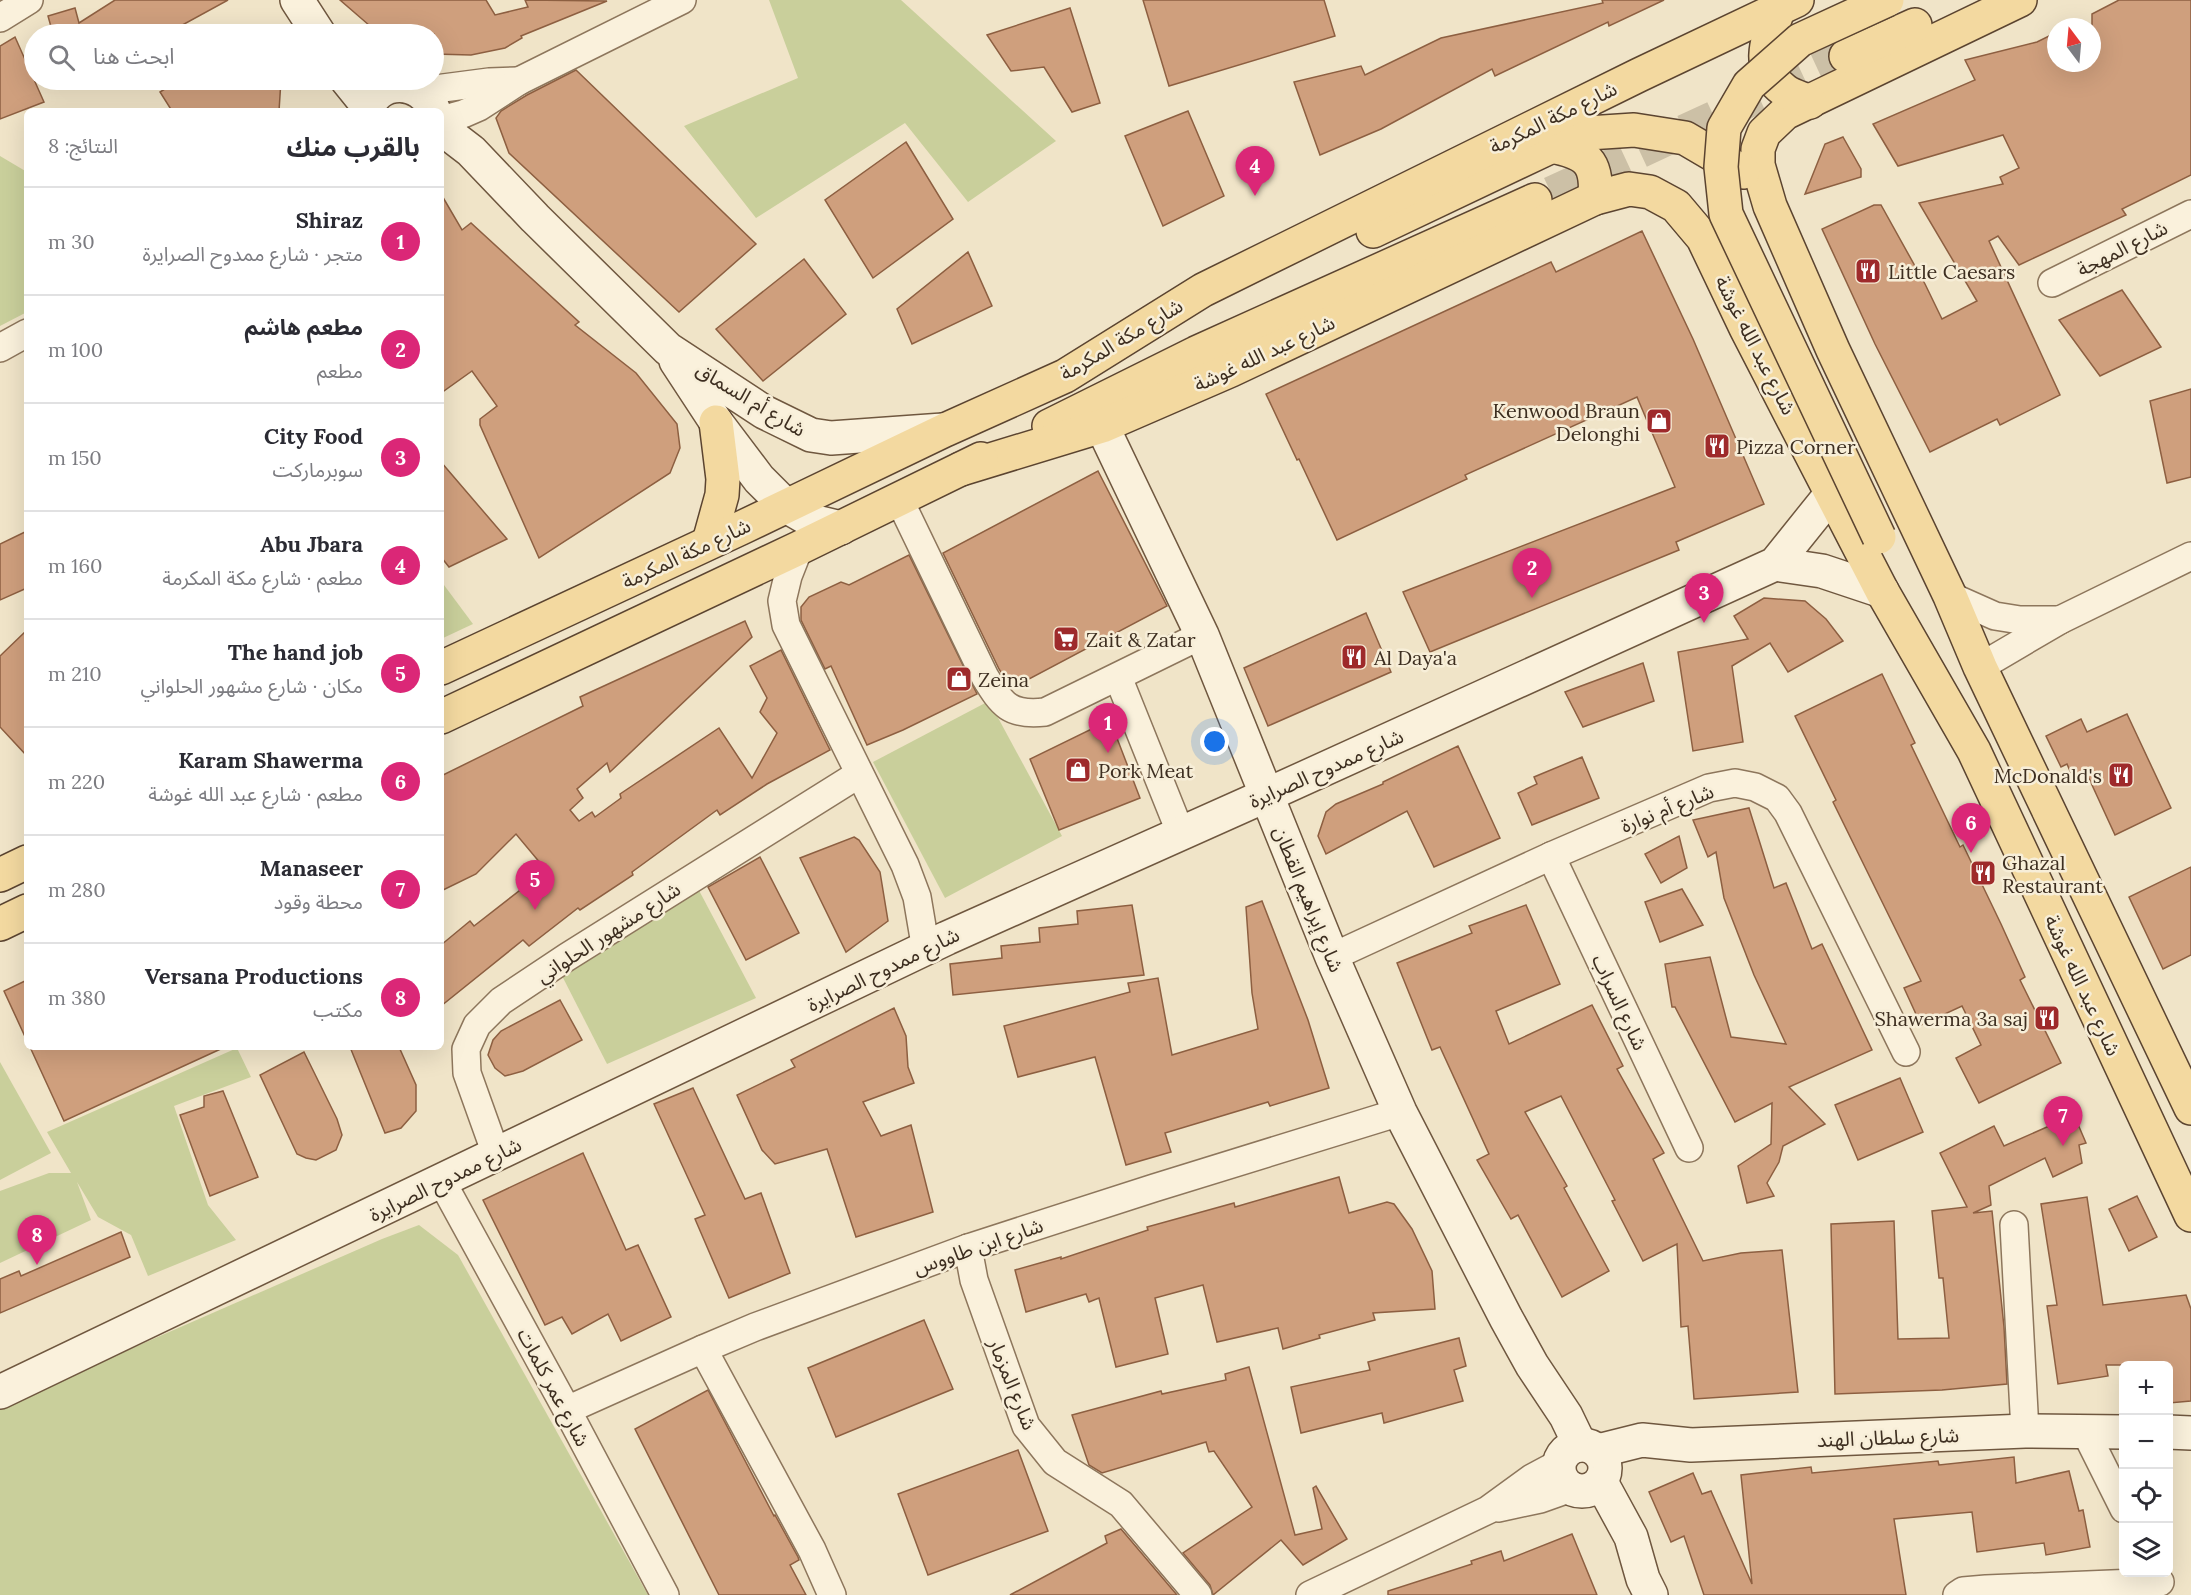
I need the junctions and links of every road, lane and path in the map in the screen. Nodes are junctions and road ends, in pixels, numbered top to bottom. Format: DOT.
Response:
graph roads {
  1 [pos="28,0"];
  2 [pos="297,0"];
  3 [pos="682,0"];
  4 [pos="1887,0"];
  5 [pos="1972,0"];
  6 [pos="2020,0"];
  7 [pos="1788,4"];
  8 [pos="0,18"];
  9 [pos="313,24"];
  10 [pos="1846,56"];
  11 [pos="519,81"];
  12 [pos="444,88"];
  13 [pos="354,90"];
  14 [pos="383,90"];
  15 [pos="392,90"];
  16 [pos="425,90"];
  17 [pos="409,92"];
  18 [pos="1810,102"];
  19 [pos="367,108"];
  20 [pos="369,108"];
  21 [pos="444,119"];
  22 [pos="444,130"];
  23 [pos="1552,146"];
  24 [pos="444,158"];
  25 [pos="1551,193"];
  26 [pos="1595,198"];
  27 [pos="1770,206"];
  28 [pos="2191,214"];
  29 [pos="535,218"];
  30 [pos="2052,283"];
  31 [pos="1808,292"];
  32 [pos="1746,328"];
  33 [pos="24,335"];
  34 [pos="0,348"];
  35 [pos="668,349"];
  36 [pos="1069,374"];
  37 [pos="716,422"];
  38 [pos="1102,426"];
  39 [pos="945,430"];
  40 [pos="961,469"];
  41 [pos="1832,493"];
  42 [pos="898,499"];
  43 [pos="786,506"];
  44 [pos="841,528"];
  45 [pos="709,542"];
  46 [pos="799,548"];
  47 [pos="2191,556"];
  48 [pos="1775,564"];
  49 [pos="1881,591"];
  50 [pos="1950,596"];
  51 [pos="2061,620"];
  52 [pos="1202,635"];
  53 [pos="444,667"];
  54 [pos="1980,667"];
  55 [pos="1118,677"];
  56 [pos="444,716"];
  57 [pos="1974,751"];
  58 [pos="859,774"];
  59 [pos="1267,795"];
  60 [pos="1181,834"];
  61 [pos="1551,856"];
  62 [pos="24,863"];
  63 [pos="0,875"];
  64 [pos="24,912"];
  65 [pos="0,924"];
  66 [pos="926,950"];
  67 [pos="1332,957"];
  68 [pos="1906,1052"];
  69 [pos="2191,1108"];
  70 [pos="1400,1112"];
  71 [pos="1689,1148"];
  72 [pos="496,1154"];
  73 [pos="441,1180"];
  74 [pos="2191,1215"];
  75 [pos="2014,1225"];
  76 [pos="968,1248"];
  77 [pos="702,1349"];
  78 [pos="0,1392"];
  79 [pos="567,1410"];
  80 [pos="2025,1431"];
  81 [pos="2085,1431"];
  82 [pos="2119,1432"];
  83 [pos="2173,1432"];
  84 [pos="2191,1432"];
  85 [pos="1582,1468"];
  86 [pos="2119,1499"];
  87 [pos="2160,1583"];
  88 [pos="1647,1587"];
  89 [pos="665,1595"];
  90 [pos="832,1595"];
  91 [pos="1198,1595"];
  92 [pos="1310,1595"];
  93 [pos="1957,1595"];
  1 -- 8 [label="street"];
  2 -- 9 [label="street"];
  3 -- 11 [label="street"];
  4 -- 57 [label="main road, bridge"];
  5 -- 10 [label="main road"];
  6 -- 18 [label="main road"];
  7 -- 18 [label="main road"];
  7 -- 36 [label="main road, شارع مكة المكرمة"];
  11 -- 12 [label="street"];
  11 -- 21 [label="street"];
  13 -- 19 [label="street"];
  14 -- 20 [label="street"];
  15 -- 17 [label="street"];
  16 -- 17 [label="street"];
  18 -- 27 [label="main road"];
  22 -- 29 [label="street, شارع أم السماق"];
  23 -- 26 [label="main road"];
  23 -- 27 [label="main road"];
  23 -- 36 [label="main road"];
  24 -- 29 [label="street, شارع أم السماق"];
  25 -- 40 [label="main road, شارع مكة المكرمة"];
  26 -- 32 [label="main road, شارع عبد الله غوشة"];
  26 -- 38 [label="main road, شارع عبد الله غوشة"];
  27 -- 31 [label="main road"];
  28 -- 30 [label="street, شارع المهجة"];
  29 -- 35 [label="street, شارع أم السماق"];
  31 -- 32 [label="main road"];
  31 -- 50 [label="main road"];
  32 -- 41 [label="main road, شارع عبد الله غوشة"];
  33 -- 34 [label="street"];
  35 -- 37 [label="street, شارع أم السماق"];
  35 -- 39 [label="street, شارع أم السماق"];
  36 -- 39 [label="main road, شارع مكة المكرمة"];
  37 -- 43 [label="street, شارع أم السماق"];
  37 -- 45 [label="main road"];
  38 -- 40 [label="main road, شارع عبد الله غوشة"];
  38 -- 52 [label="street, شارع إبراهيم القطان"];
  39 -- 43 [label="main road, شارع مكة المكرمة"];
  40 -- 42 [label="main road, شارع مكة المكرمة"];
  41 -- 48 [label="street, شارع ممدوح الصرايرة"];
  41 -- 49 [label="main road, شارع عبد الله غوشة"];
  42 -- 44 [label="main road, شارع مكة المكرمة"];
  42 -- 55 [label="street"];
  43 -- 44 [label="street, شارع أم السماق"];
  43 -- 45 [label="main road, شارع مكة المكرمة"];
  44 -- 46 [label="main road, شارع مكة المكرمة"];
  45 -- 53 [label="main road, شارع مكة المكرمة"];
  46 -- 56 [label="main road, شارع مكة المكرمة"];
  46 -- 58 [label="street"];
  47 -- 51 [label="street"];
  48 -- 49 [label="street"];
  48 -- 59 [label="street, شارع ممدوح الصرايرة"];
  49 -- 57 [label="main road, شارع عبد الله غوشة"];
  50 -- 51 [label="street"];
  50 -- 54 [label="main road"];
  51 -- 54 [label="street"];
  52 -- 55 [label="street"];
  52 -- 59 [label="street, شارع إبراهيم القطان"];
  54 -- 69 [label="main road"];
  55 -- 60 [label="street"];
  57 -- 74 [label="main road, شارع عبد الله غوشة"];
  58 -- 66 [label="street"];
  58 -- 72 [label="street, شارع مشهور الحلواني"];
  59 -- 60 [label="street, شارع ممدوح الصرايرة"];
  59 -- 67 [label="street, شارع إبراهيم القطان"];
  60 -- 66 [label="street, شارع ممدوح الصرايرة"];
  61 -- 67 [label="street, شارع أم نوارة"];
  61 -- 68 [label="street, شارع أم نوارة"];
  61 -- 71 [label="street, شارع السراب"];
  62 -- 63 [label="main road"];
  64 -- 65 [label="main road"];
  66 -- 72 [label="street, شارع ممدوح الصرايرة"];
  67 -- 70 [label="street, شارع إبراهيم القطان"];
  70 -- 76 [label="street, شارع ابن طاووس"];
  70 -- 85 [label="street, شارع إبراهيم القطان"];
  72 -- 73 [label="street, شارع ممدوح الصرايرة"];
  73 -- 78 [label="street, شارع ممدوح الصرايرة"];
  73 -- 79 [label="street, شارع عمر كلمات"];
  75 -- 80 [label="street"];
  76 -- 77 [label="street, شارع ابن طاووس"];
  76 -- 91 [label="street, شارع المزمار"];
  77 -- 79 [label="street, شارع ابن طاووس"];
  77 -- 90 [label="street"];
  79 -- 89 [label="street, شارع عمر كلمات"];
  80 -- 81 [label="street, شارع سلطان الهند"];
  80 -- 85 [label="street, شارع سلطان الهند"];
  81 -- 82 [label="street, شارع سلطان الهند"];
  81 -- 86 [label="street"];
  83 -- 84 [label="street"];
  85 -- 88 [label="street, شارع إبراهيم القطان"];
  85 -- 92 [label="street"];
  87 -- 93 [label="street"];
}
